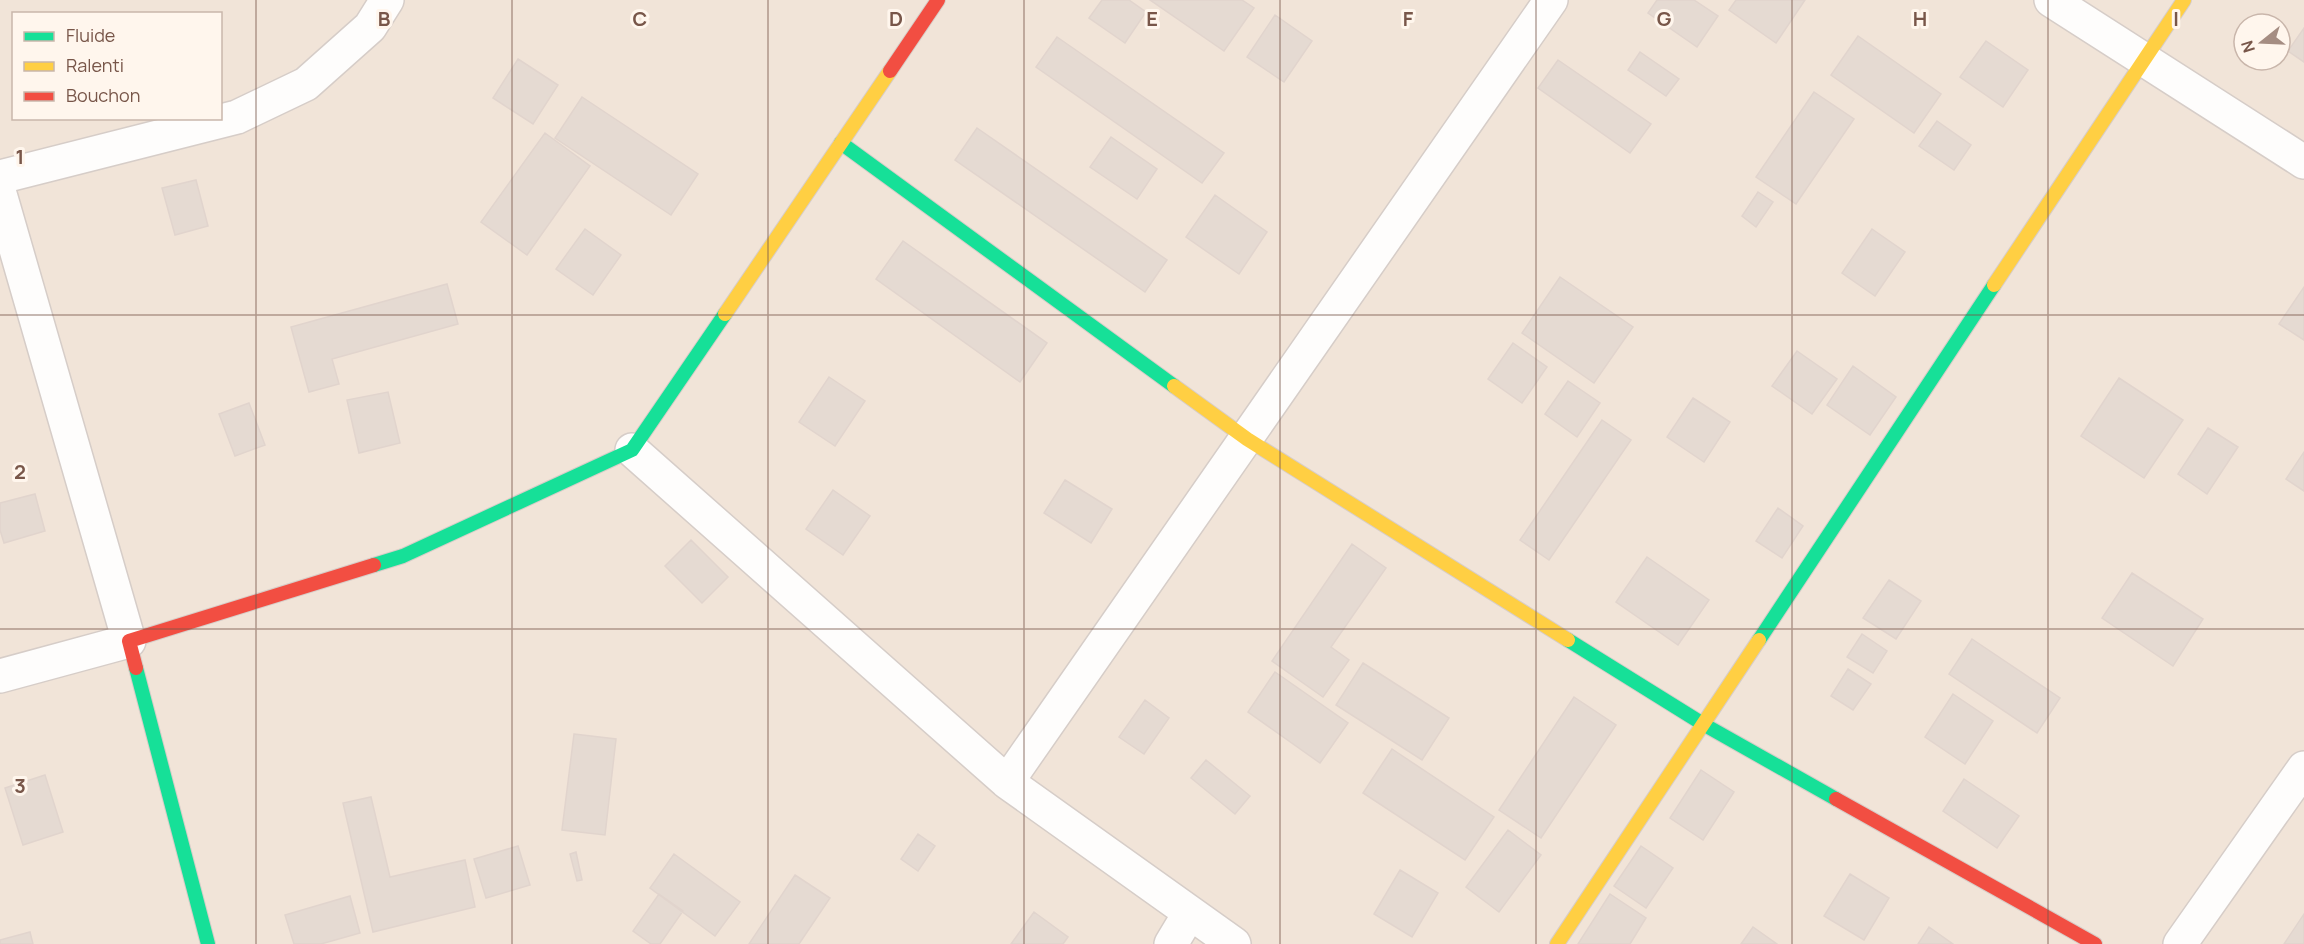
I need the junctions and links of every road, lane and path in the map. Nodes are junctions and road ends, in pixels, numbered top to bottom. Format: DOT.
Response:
graph roads {
  1 [pos="387,0"];
  2 [pos="938,0"];
  3 [pos="1551,0"];
  4 [pos="2050,0"];
  5 [pos="2184,0"];
  6 [pos="2144,60"];
  7 [pos="841,143"];
  8 [pos="2304,162"];
  9 [pos="0,177"];
  10 [pos="0,194"];
  11 [pos="1247,439"];
  12 [pos="632,450"];
  13 [pos="129,640"];
  14 [pos="0,676"];
  15 [pos="1703,724"];
  16 [pos="2304,768"];
  17 [pos="1007,782"];
  18 [pos="1189,914"];
  19 [pos="208,944"];
  20 [pos="1171,944"];
  21 [pos="1234,944"];
  22 [pos="1557,944"];
  23 [pos="2095,944"];
  24 [pos="2180,944"];
  1 -- 9 [label="street"];
  2 -- 7 [label="street"];
  3 -- 11 [label="street"];
  4 -- 6 [label="street"];
  5 -- 6 [label="street"];
  6 -- 8 [label="street"];
  6 -- 15 [label="street"];
  7 -- 11 [label="street"];
  7 -- 12 [label="street"];
  10 -- 13 [label="street"];
  11 -- 15 [label="street"];
  11 -- 17 [label="street"];
  12 -- 13 [label="street"];
  12 -- 17 [label="street"];
  13 -- 14 [label="street"];
  13 -- 19 [label="street"];
  15 -- 22 [label="street"];
  15 -- 23 [label="street"];
  16 -- 24 [label="street"];
  17 -- 18 [label="street"];
  18 -- 20 [label="street"];
  18 -- 21 [label="street"];
}
